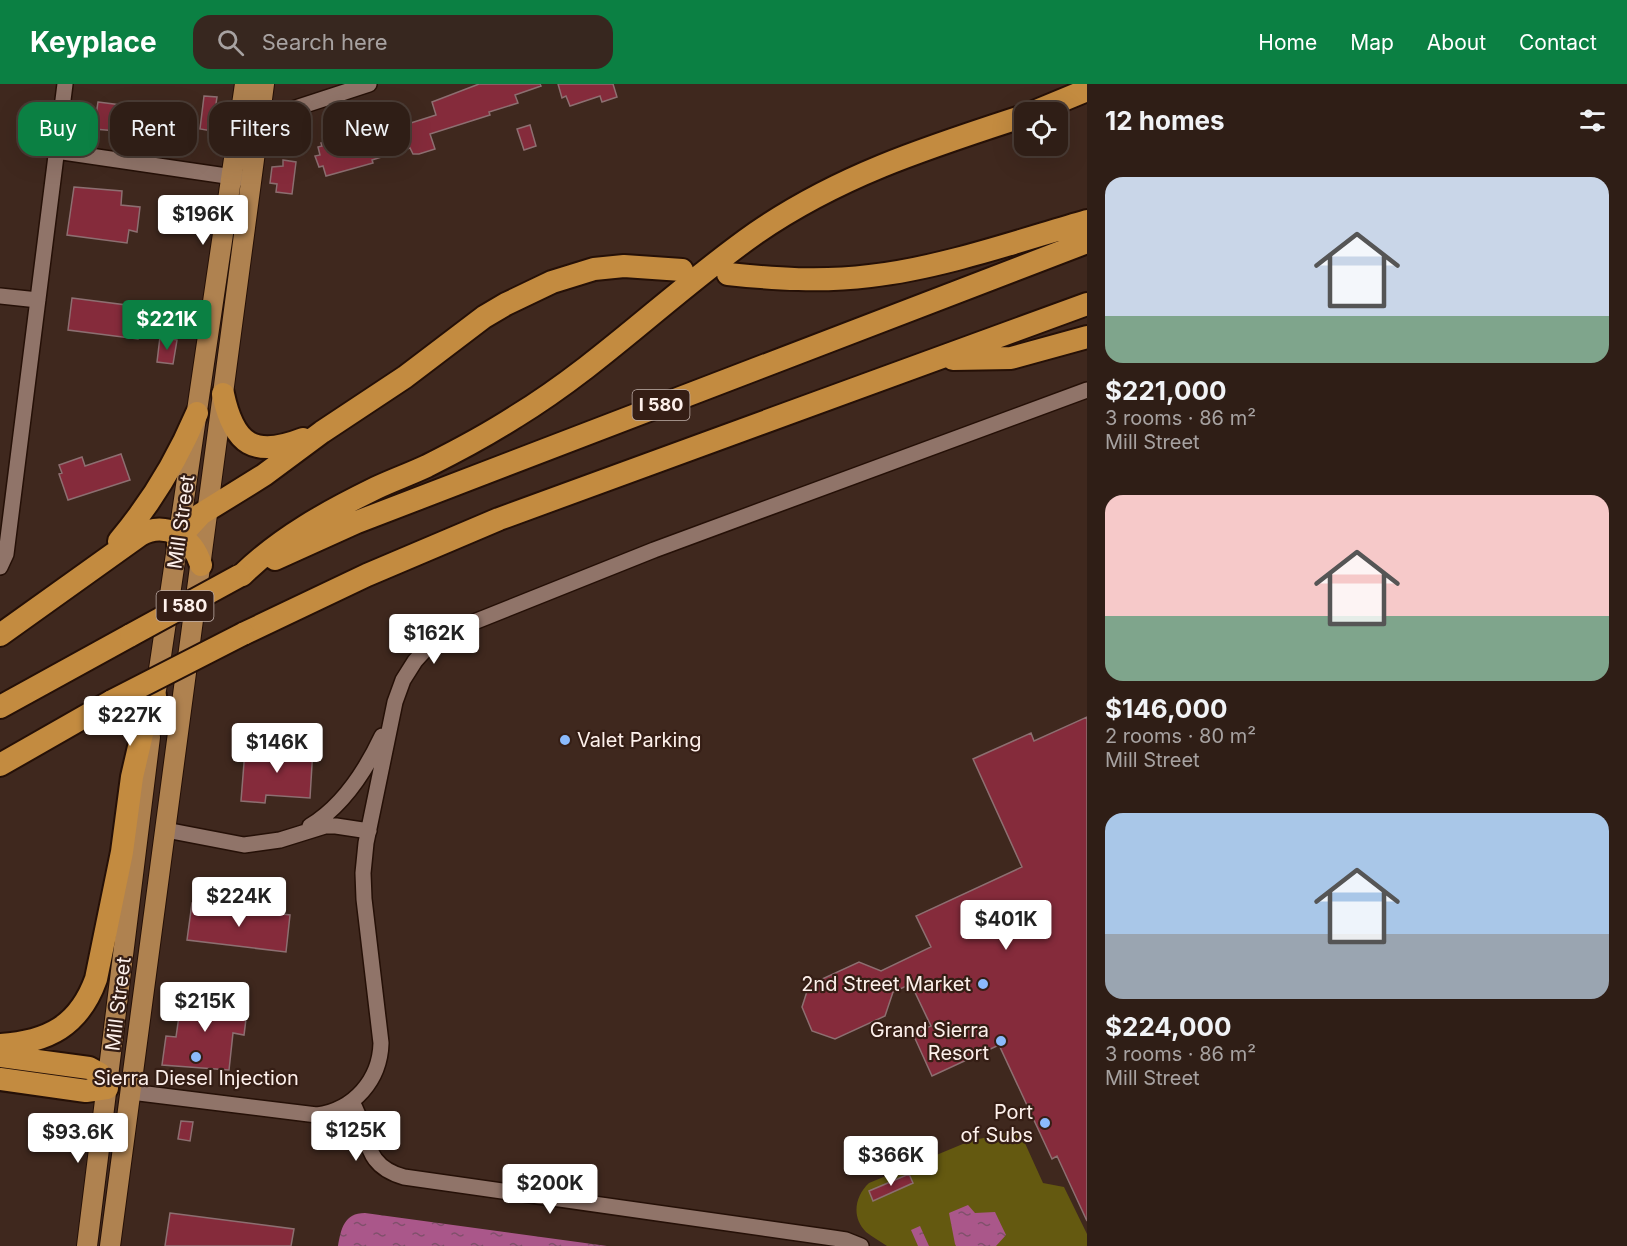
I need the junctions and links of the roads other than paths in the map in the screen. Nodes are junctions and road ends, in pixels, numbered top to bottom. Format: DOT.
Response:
graph roads {
  1 [pos="65,84"];
  2 [pos="245,84"];
  3 [pos="264,84"];
  4 [pos="369,84"];
  5 [pos="1087,90"];
  6 [pos="63,102"];
  7 [pos="262,102"];
  8 [pos="1062,102"];
  9 [pos="311,103"];
  10 [pos="1014,119"];
  11 [pos="56,156"];
  12 [pos="85,156"];
  13 [pos="248,156"];
  14 [pos="242,178"];
  15 [pos="1087,221"];
  16 [pos="1087,242"];
  17 [pos="681,270"];
  18 [pos="728,274"];
  19 [pos="0,296"];
  20 [pos="38,300"];
  21 [pos="1087,304"];
  22 [pos="1087,337"];
  23 [pos="939,359"];
  24 [pos="1087,390"];
  25 [pos="223,394"];
  26 [pos="197,413"];
  27 [pos="322,432"];
  28 [pos="208,508"];
  29 [pos="180,539"];
  30 [pos="201,565"];
  31 [pos="0,567"];
  32 [pos="241,576"];
  33 [pos="81,578"];
  34 [pos="0,635"];
  35 [pos="155,696"];
  36 [pos="394,702"];
  37 [pos="0,707"];
  38 [pos="51,736"];
  39 [pos="0,765"];
  40 [pos="0,774"];
  41 [pos="166,830"];
  42 [pos="369,831"];
  43 [pos="292,837"];
  44 [pos="0,1045"];
  45 [pos="0,1056"];
  46 [pos="0,1079"];
  47 [pos="107,1088"];
  48 [pos="131,1092"];
  49 [pos="352,1102"];
  50 [pos="87,1246"];
  51 [pos="110,1246"];
  52 [pos="861,1246"];
  1 -- 6 [label="street"];
  2 -- 14 [label="main road, Mill Street"];
  3 -- 7 [label="main road, Mill Street"];
  4 -- 9 [label="street"];
  5 -- 8 [label="highway"];
  10 -- 32 [label="highway"];
  11 -- 20 [label="street"];
  12 -- 14 [label="street"];
  13 -- 14 [label="main road, Mill Street"];
  14 -- 25 [label="main road, Mill Street"];
  14 -- 26 [label="main road, Mill Street"];
  15 -- 18 [label="highway"];
  16 -- 32 [label="highway, I 580"];
  17 -- 27 [label="highway"];
  19 -- 20 [label="street"];
  20 -- 31 [label="street"];
  21 -- 23 [label="highway, I 580"];
  22 -- 23 [label="highway"];
  23 -- 38 [label="highway, I 580, bridge"];
  24 -- 36 [label="street"];
  25 -- 27 [label="highway"];
  25 -- 28 [label="main road, Mill Street"];
  26 -- 29 [label="main road, Mill Street"];
  26 -- 33 [label="highway"];
  27 -- 28 [label="highway"];
  28 -- 29 [label="highway"];
  28 -- 30 [label="main road, Mill Street"];
  29 -- 30 [label="highway"];
  29 -- 33 [label="highway"];
  29 -- 35 [label="main road, Mill Street"];
  30 -- 41 [label="main road, Mill Street"];
  32 -- 37 [label="highway, I 580, bridge"];
  33 -- 34 [label="highway"];
  35 -- 44 [label="highway"];
  35 -- 47 [label="main road, Mill Street"];
  36 -- 42 [label="street"];
  36 -- 43 [label="street"];
  38 -- 39 [label="highway, I 580"];
  38 -- 40 [label="highway"];
  41 -- 43 [label="street"];
  41 -- 48 [label="main road, Mill Street"];
  42 -- 43 [label="street"];
  42 -- 49 [label="street"];
  45 -- 47 [label="highway"];
  46 -- 47 [label="highway"];
  47 -- 48 [label="main road"];
  47 -- 50 [label="main road, Mill Street"];
  48 -- 49 [label="street"];
  48 -- 51 [label="main road, Mill Street"];
  49 -- 52 [label="street"];
}
